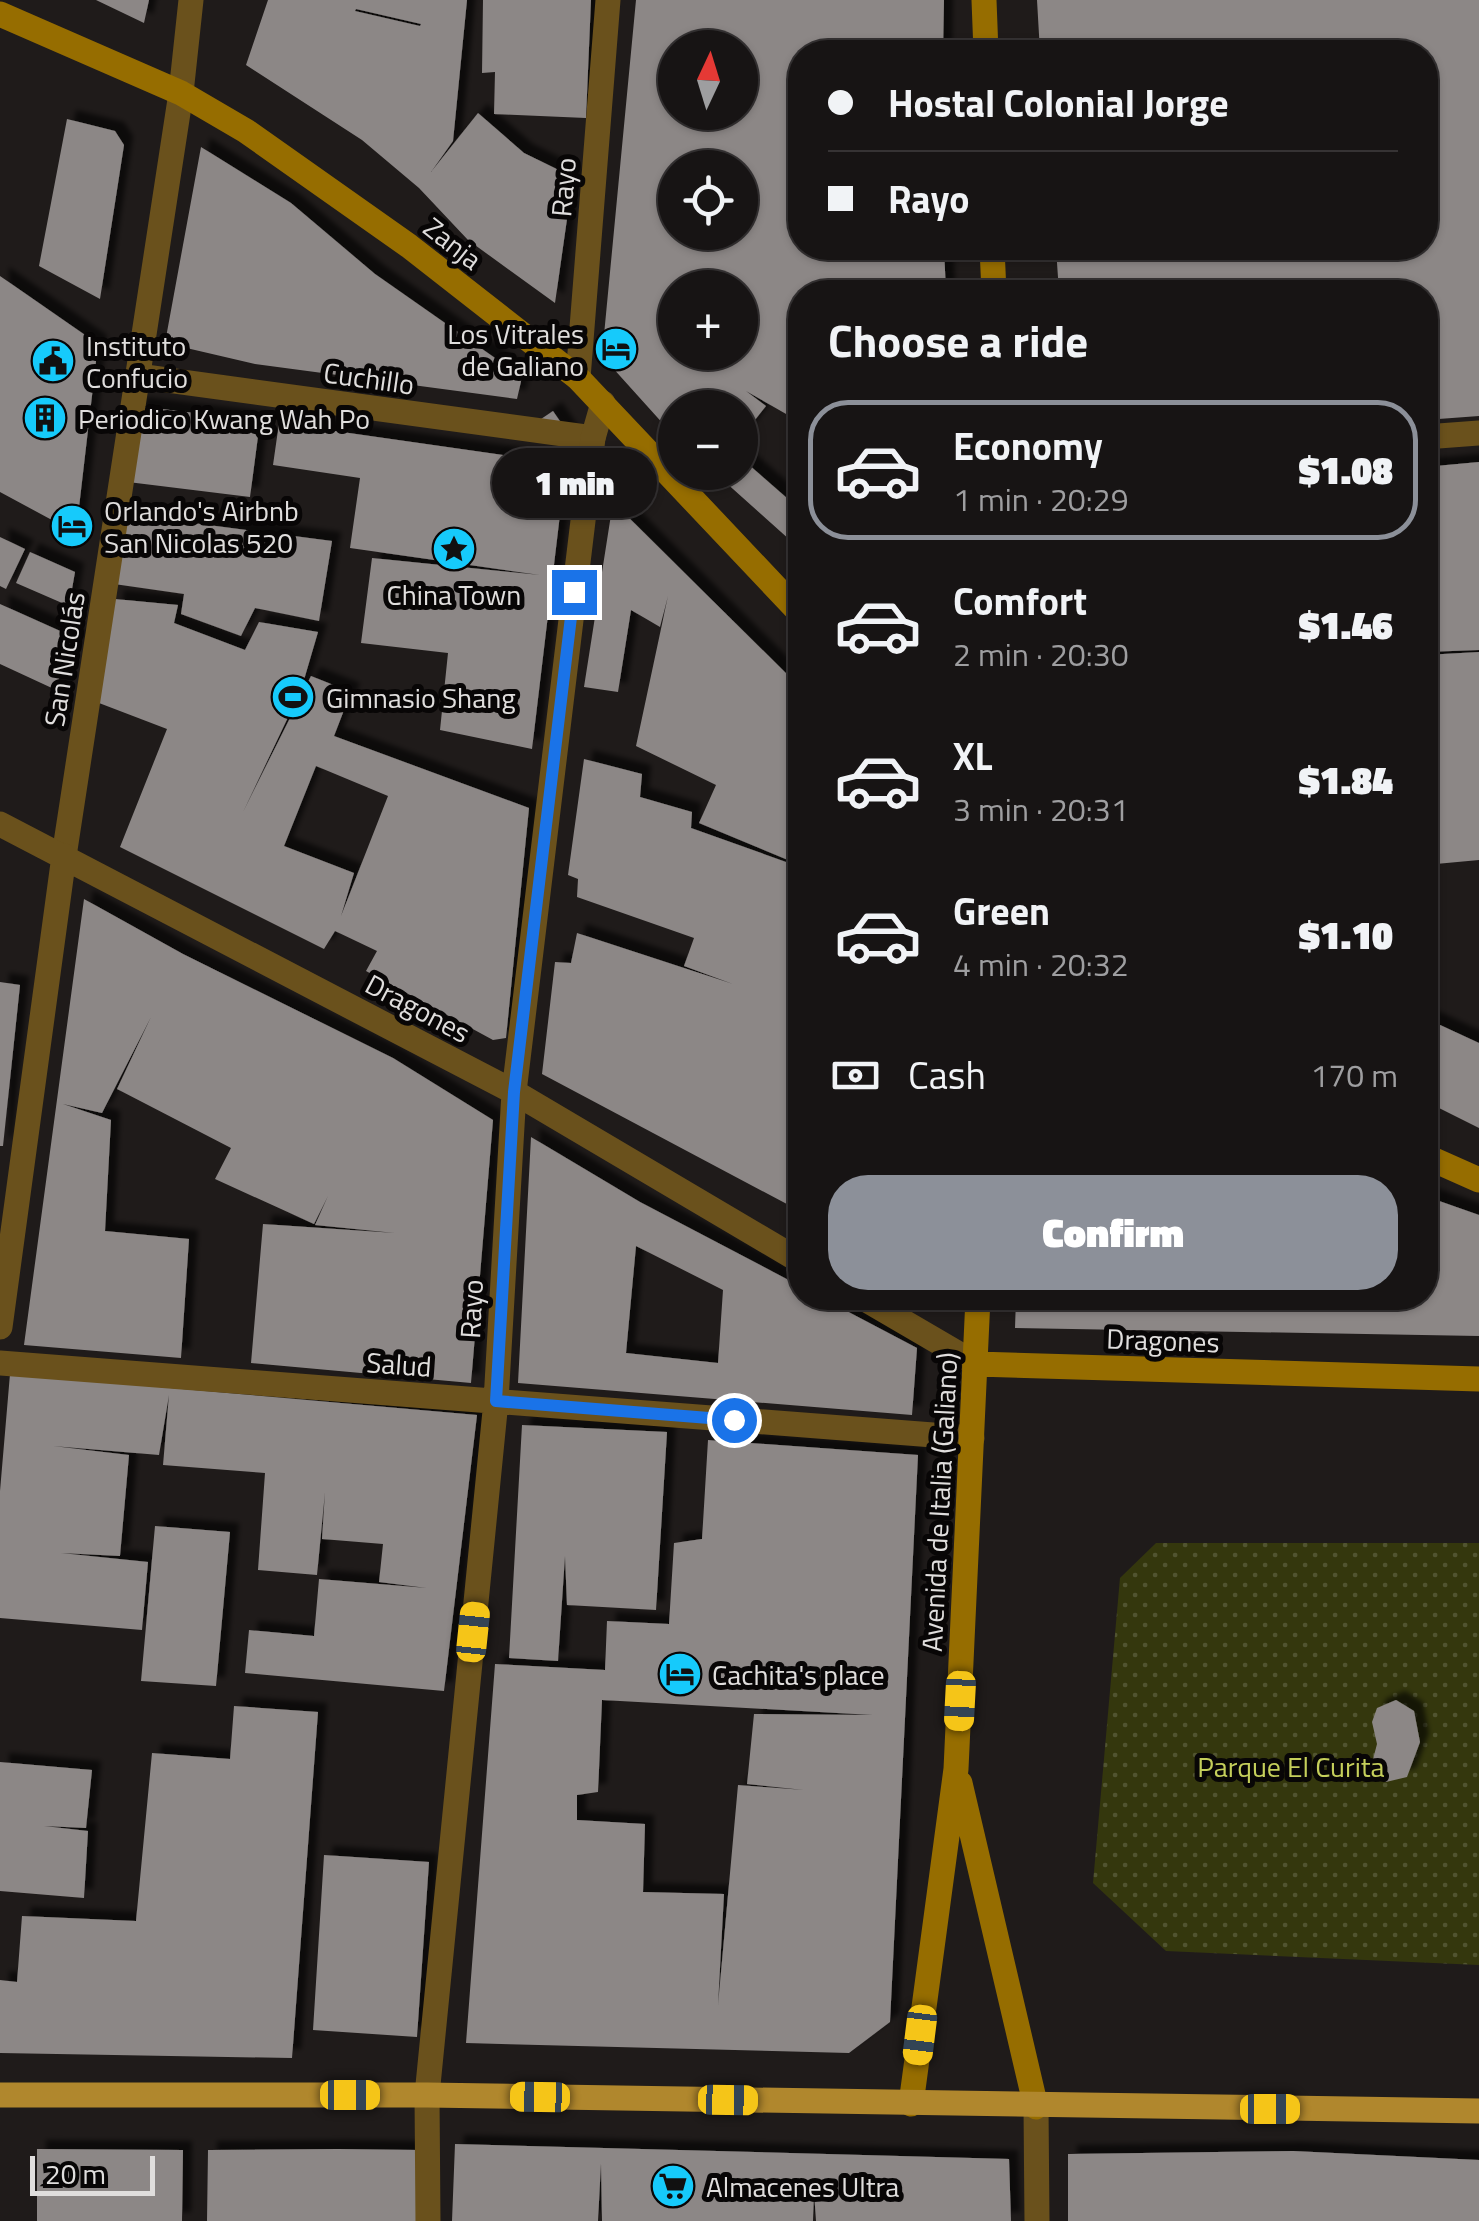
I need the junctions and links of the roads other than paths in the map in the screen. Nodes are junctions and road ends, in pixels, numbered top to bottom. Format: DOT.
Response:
graph roads {
  1 [pos="192,0"];
  2 [pos="608,0"];
  3 [pos="984,0"];
  4 [pos="0,14"];
  5 [pos="986,40"];
  6 [pos="181,92"];
  7 [pos="138,376"];
  8 [pos="578,378"];
  9 [pos="604,403"];
  10 [pos="1479,433"];
  11 [pos="1438,437"];
  12 [pos="592,438"];
  13 [pos="788,600"];
  14 [pos="0,824"];
  15 [pos="64,856"];
  16 [pos="514,1092"];
  17 [pos="1438,1162"];
  18 [pos="1479,1180"];
  19 [pos="788,1253"];
  20 [pos="884,1310"];
  21 [pos="978,1310"];
  22 [pos="0,1327"];
  23 [pos="0,1363"];
  24 [pos="976,1364"];
  25 [pos="1479,1380"];
  26 [pos="496,1401"];
  27 [pos="972,1438"];
  28 [pos="956,1769"];
  29 [pos="0,2095"];
  30 [pos="428,2095"];
  31 [pos="911,2104"];
  32 [pos="1036,2107"];
  33 [pos="1479,2112"];
  34 [pos="428,2221"];
  35 [pos="1037,2221"];
  1 -- 6 [label="street, San Nicolás"];
  2 -- 8 [label="street, Rayo"];
  3 -- 5 [label="main road"];
  4 -- 6 [label="main road, Zanja"];
  6 -- 7 [label="street, San Nicolás"];
  6 -- 8 [label="main road, Zanja"];
  7 -- 12 [label="street, Cuchillo"];
  7 -- 15 [label="street, San Nicolás"];
  8 -- 9 [label="main road, Zanja"];
  9 -- 12 [label="street, Rayo"];
  9 -- 13 [label="main road, Zanja"];
  10 -- 11 [label="street"];
  12 -- 16 [label="street, Rayo"];
  14 -- 15 [label="street, Dragones"];
  15 -- 16 [label="street, Dragones"];
  15 -- 22 [label="street, San Nicolás"];
  16 -- 19 [label="street, Dragones"];
  16 -- 26 [label="street, Rayo"];
  17 -- 18 [label="main road"];
  20 -- 24 [label="street, Dragones"];
  21 -- 24 [label="main road, Avenida de Italia (Galiano)"];
  23 -- 26 [label="street, Salud"];
  24 -- 25 [label="main road, Dragones"];
  24 -- 27 [label="main road, Avenida de Italia (Galiano)"];
  26 -- 27 [label="street, Salud"];
  26 -- 30 [label="street, Rayo"];
  27 -- 28 [label="main road, Avenida de Italia (Galiano)"];
  28 -- 31 [label="main road, Avenida de Italia (Galiano)"];
  28 -- 32 [label="main road, Avenida de Italia (Galiano)"];
  29 -- 30 [label="main road"];
  30 -- 31 [label="main road"];
  30 -- 34 [label="street, Rayo"];
  31 -- 32 [label="main road"];
  32 -- 33 [label="main road"];
  32 -- 35 [label="street"];
}
